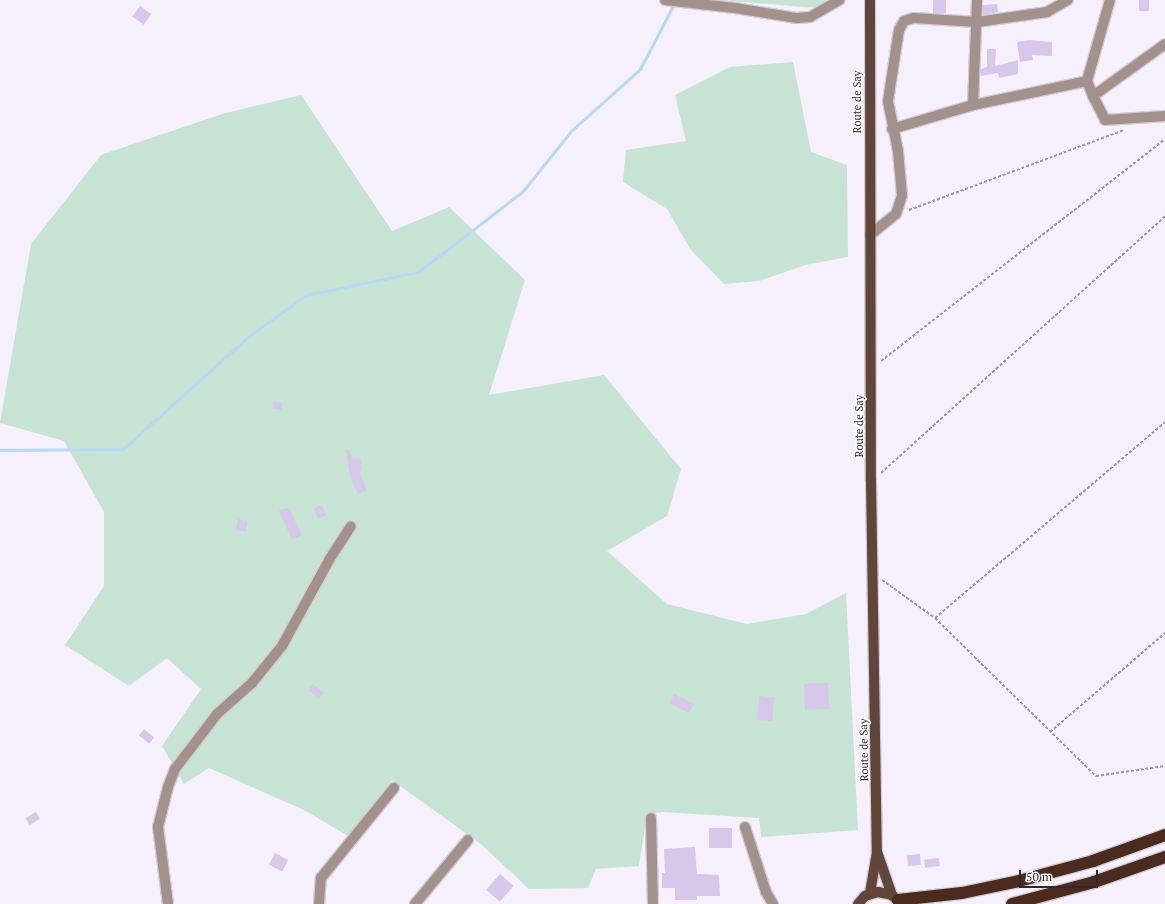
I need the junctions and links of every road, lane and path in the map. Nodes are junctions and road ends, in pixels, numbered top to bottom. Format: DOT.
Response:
graph roads {
  1 [pos="665,0"];
  2 [pos="839,0"];
  3 [pos="870,0"];
  4 [pos="977,0"];
  5 [pos="1068,0"];
  6 [pos="1110,0"];
  7 [pos="978,22"];
  8 [pos="1165,44"];
  9 [pos="1087,81"];
  10 [pos="1093,96"];
  11 [pos="973,105"];
  12 [pos="1165,116"];
  13 [pos="1130,128"];
  14 [pos="892,129"];
  15 [pos="1165,139"];
  16 [pos="896,214"];
  17 [pos="1165,216"];
  18 [pos="870,235"];
  19 [pos="870,369"];
  20 [pos="1165,422"];
  21 [pos="871,481"];
  22 [pos="351,526"];
  23 [pos="873,574"];
  24 [pos="935,618"];
  25 [pos="1165,633"];
  26 [pos="1050,732"];
  27 [pos="1165,766"];
  28 [pos="394,788"];
  29 [pos="651,818"];
  30 [pos="745,827"];
  31 [pos="1165,835"];
  32 [pos="468,840"];
  33 [pos="877,852"];
  34 [pos="1165,857"];
  35 [pos="870,893"];
  36 [pos="897,900"];
  37 [pos="168,904"];
  38 [pos="319,904"];
  39 [pos="415,904"];
  40 [pos="653,904"];
  41 [pos="773,904"];
  42 [pos="858,904"];
  43 [pos="1012,904"];
  1 -- 2 [label="street"];
  3 -- 18 [label="main road, Route de Say"];
  4 -- 7 [label="street"];
  5 -- 7 [label="street"];
  6 -- 9 [label="street"];
  7 -- 11 [label="street"];
  7 -- 14 [label="street"];
  8 -- 10 [label="street"];
  9 -- 10 [label="street"];
  9 -- 11 [label="street"];
  10 -- 12 [label="street"];
  11 -- 14 [label="street"];
  13 -- 16 [label="path"];
  14 -- 16 [label="street"];
  15 -- 19 [label="path"];
  16 -- 18 [label="street"];
  17 -- 21 [label="path"];
  18 -- 19 [label="main road, Route de Say"];
  19 -- 21 [label="main road, Route de Say"];
  20 -- 24 [label="path"];
  21 -- 23 [label="main road, Route de Say"];
  22 -- 37 [label="street"];
  23 -- 24 [label="path"];
  23 -- 33 [label="main road, Route de Say"];
  24 -- 26 [label="path"];
  25 -- 26 [label="path"];
  26 -- 27 [label="path"];
  28 -- 38 [label="street"];
  29 -- 40 [label="street"];
  30 -- 41 [label="street"];
  31 -- 36 [label="highway"];
  32 -- 39 [label="street"];
  33 -- 35 [label="main road, Route de Say"];
  33 -- 36 [label="main road, Route de Say"];
  34 -- 43 [label="highway"];
  35 -- 36 [label="main road"];
  35 -- 42 [label="main road"];
}
